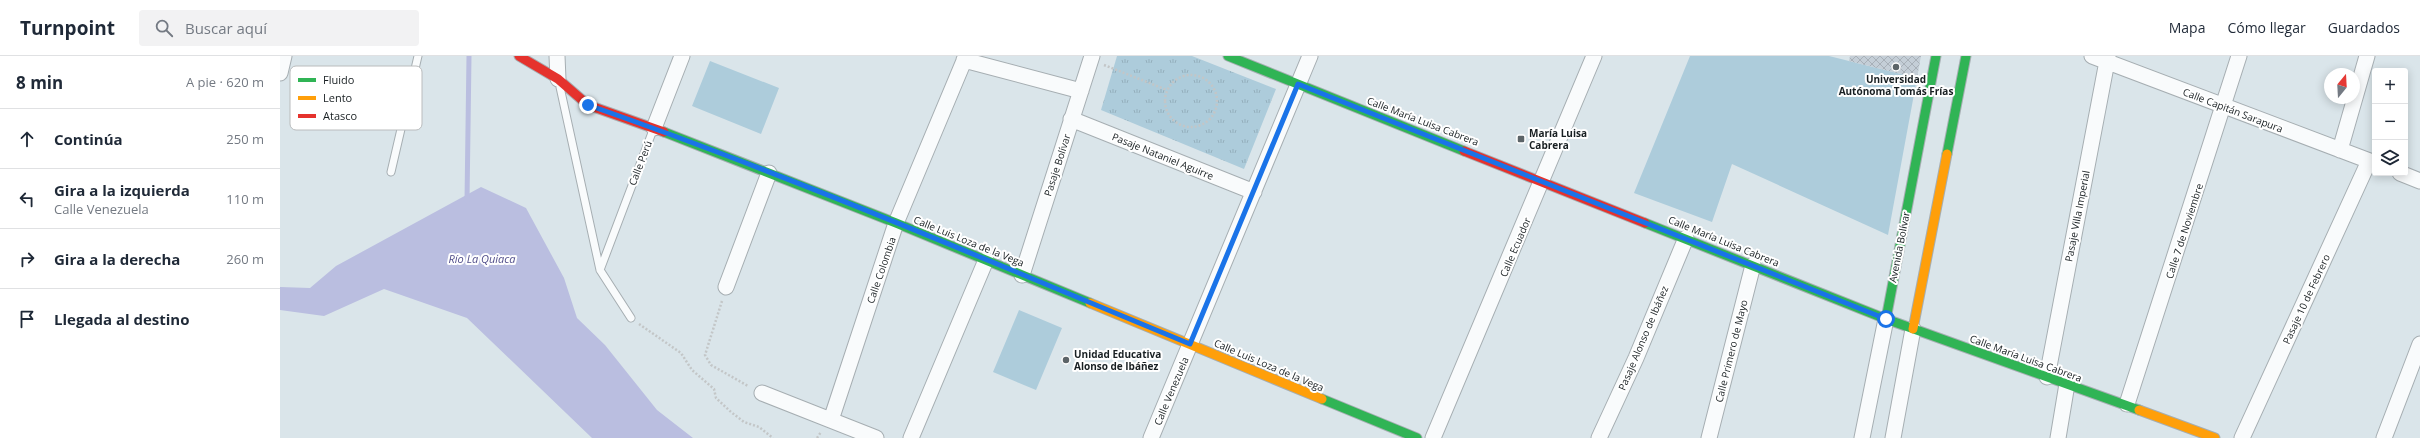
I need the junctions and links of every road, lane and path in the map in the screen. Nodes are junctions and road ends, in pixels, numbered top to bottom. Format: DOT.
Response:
graph roads {
  1 [pos="284,56"];
  2 [pos="418,56"];
  3 [pos="519,56"];
  4 [pos="557,56"];
  5 [pos="682,56"];
  6 [pos="1228,56"];
  7 [pos="1310,56"];
  8 [pos="1594,56"];
  9 [pos="1936,56"];
  10 [pos="1966,56"];
  11 [pos="2092,56"];
  12 [pos="2239,56"];
  13 [pos="2367,56"];
  14 [pos="965,58"];
  15 [pos="1092,58"];
  16 [pos="2107,59"];
  17 [pos="416,66"];
  18 [pos="280,73"];
  19 [pos="558,79"];
  20 [pos="1298,84"];
  21 [pos="1167,90"];
  22 [pos="1081,91"];
  23 [pos="2224,108"];
  24 [pos="1071,119"];
  25 [pos="654,128"];
  26 [pos="401,130"];
  27 [pos="2340,150"];
  28 [pos="2372,162"];
  29 [pos="391,172"];
  30 [pos="769,173"];
  31 [pos="2408,176"];
  32 [pos="1543,180"];
  33 [pos="2420,181"];
  34 [pos="1254,192"];
  35 [pos="896,224"];
  36 [pos="1686,238"];
  37 [pos="986,260"];
  38 [pos="1753,265"];
  39 [pos="600,270"];
  40 [pos="1022,275"];
  41 [pos="726,287"];
  42 [pos="631,318"];
  43 [pos="1886,319"];
  44 [pos="1913,329"];
  45 [pos="1190,344"];
  46 [pos="2420,344"];
  47 [pos="2047,377"];
  48 [pos="2067,384"];
  49 [pos="762,394"];
  50 [pos="2127,404"];
  51 [pos="831,420"];
  52 [pos="773,438"];
  53 [pos="876,438"];
  54 [pos="911,438"];
  55 [pos="1151,438"];
  56 [pos="1417,438"];
  57 [pos="1433,438"];
  58 [pos="1599,438"];
  59 [pos="1709,438"];
  60 [pos="1862,438"];
  61 [pos="1893,438"];
  62 [pos="2058,438"];
  63 [pos="2215,438"];
  64 [pos="2242,438"];
  65 [pos="2384,438"];
  1 -- 18 [label="street"];
  2 -- 17 [label="lane"];
  3 -- 19 [label="street, Calle Luis Loza de la Vega"];
  4 -- 19 [label="street"];
  5 -- 25 [label="street, Calle Perú"];
  6 -- 20 [label="street, Calle María Luisa Cabrera"];
  7 -- 20 [label="street, Calle Venezuela"];
  8 -- 32 [label="street, Calle Ecuador"];
  9 -- 43 [label="street, Avenida Bolívar"];
  10 -- 44 [label="street"];
  11 -- 16 [label="street, Calle Capitán Sarapura"];
  12 -- 23 [label="street, Calle 7 de Noviembre"];
  13 -- 27 [label="street"];
  14 -- 22 [label="street"];
  14 -- 35 [label="street, Calle Colombia"];
  15 -- 21 [label="path"];
  15 -- 22 [label="street, Pasaje Bolívar"];
  16 -- 23 [label="street, Calle Capitán Sarapura"];
  16 -- 47 [label="street, Pasaje Villa Imperial"];
  19 -- 25 [label="street, Calle Luis Loza de la Vega"];
  19 -- 39 [label="lane"];
  20 -- 32 [label="street, Calle María Luisa Cabrera"];
  20 -- 34 [label="street, Calle Venezuela"];
  21 -- 21 [label="path"];
  22 -- 24 [label="street, Pasaje Bolívar"];
  23 -- 27 [label="street, Calle Capitán Sarapura"];
  23 -- 50 [label="street, Calle 7 de Noviembre"];
  24 -- 34 [label="street, Pasaje Nataniel Aguirre"];
  24 -- 40 [label="street, Pasaje Bolívar"];
  25 -- 30 [label="street, Calle Luis Loza de la Vega"];
  25 -- 39 [label="lane, Calle Perú"];
  26 -- 29 [label="lane"];
  27 -- 28 [label="street, Calle Capitán Sarapura"];
  28 -- 64 [label="street, Pasaje 10 de Febrero"];
  30 -- 35 [label="street, Calle Luis Loza de la Vega"];
  30 -- 41 [label="street"];
  31 -- 33 [label="street"];
  32 -- 36 [label="street, Calle María Luisa Cabrera"];
  32 -- 57 [label="street, Calle Ecuador"];
  34 -- 45 [label="street, Calle Venezuela"];
  35 -- 37 [label="street, Calle Luis Loza de la Vega"];
  35 -- 51 [label="street, Calle Colombia"];
  36 -- 38 [label="street, Calle María Luisa Cabrera"];
  36 -- 58 [label="street, Pasaje Alonso de Ibáñez"];
  37 -- 40 [label="street, Calle Luis Loza de la Vega"];
  37 -- 54 [label="street"];
  38 -- 43 [label="street, Calle María Luisa Cabrera"];
  38 -- 59 [label="street, Calle Primero de Mayo"];
  39 -- 42 [label="lane"];
  40 -- 45 [label="street, Calle Luis Loza de la Vega"];
  41 -- 49 [label="path"];
  42 -- 52 [label="path"];
  43 -- 44 [label="street, Calle María Luisa Cabrera"];
  43 -- 60 [label="street, Avenida Bolívar"];
  44 -- 47 [label="street, Calle María Luisa Cabrera"];
  44 -- 61 [label="street"];
  45 -- 55 [label="street, Calle Venezuela"];
  45 -- 56 [label="street, Calle Luis Loza de la Vega"];
  46 -- 65 [label="street"];
  47 -- 48 [label="street, Calle María Luisa Cabrera"];
  48 -- 50 [label="street, Calle María Luisa Cabrera"];
  48 -- 62 [label="street"];
  49 -- 51 [label="street"];
  50 -- 63 [label="street, Calle María Luisa Cabrera"];
  51 -- 53 [label="street"];
}
